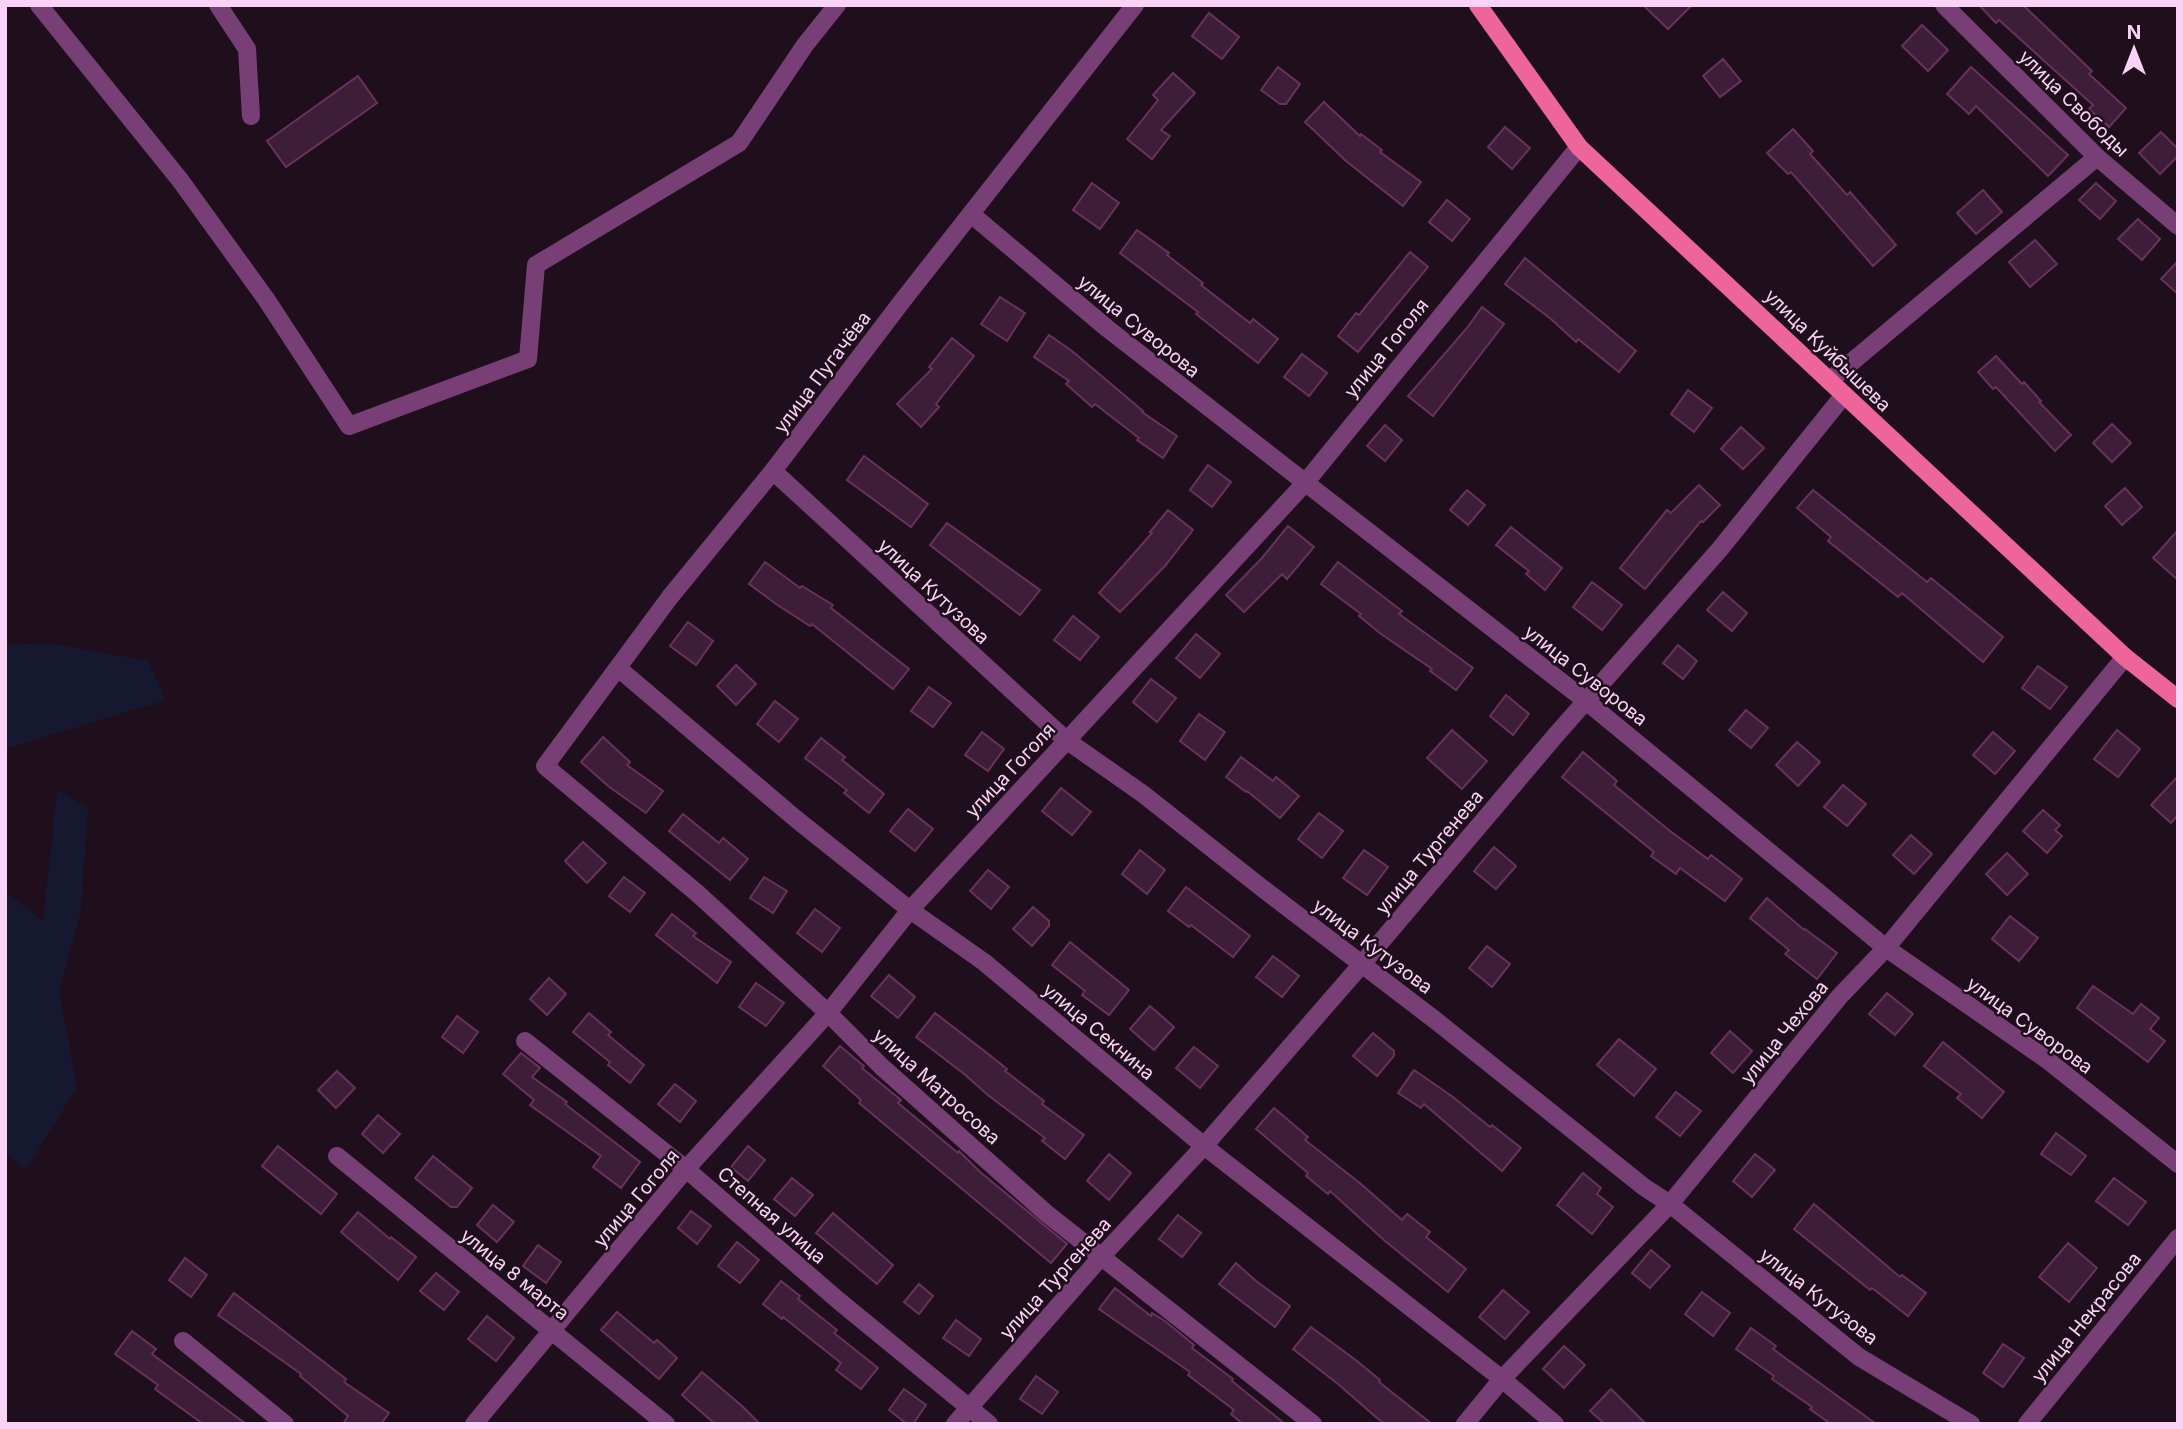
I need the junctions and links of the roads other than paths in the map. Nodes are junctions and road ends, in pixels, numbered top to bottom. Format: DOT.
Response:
graph roads {
  1 [pos="39,5"];
  2 [pos="218,5"];
  3 [pos="837,5"];
  4 [pos="1135,5"];
  5 [pos="1478,5"];
  6 [pos="1944,5"];
  7 [pos="251,116"];
  8 [pos="1579,147"];
  9 [pos="2097,157"];
  10 [pos="971,214"];
  11 [pos="2178,226"];
  12 [pos="1829,381"];
  13 [pos="1844,395"];
  14 [pos="773,471"];
  15 [pos="1305,483"];
  16 [pos="2125,657"];
  17 [pos="618,668"];
  18 [pos="2178,699"];
  19 [pos="1586,701"];
  20 [pos="1066,740"];
  21 [pos="545,766"];
  22 [pos="910,910"];
  23 [pos="1886,948"];
  24 [pos="1362,964"];
  25 [pos="828,1013"];
  26 [pos="525,1041"];
  27 [pos="1204,1146"];
  28 [pos="337,1156"];
  29 [pos="2178,1164"];
  30 [pos="687,1169"];
  31 [pos="1670,1204"];
  32 [pos="2178,1238"];
  33 [pos="1101,1257"];
  34 [pos="553,1332"];
  35 [pos="183,1341"];
  36 [pos="1502,1379"];
  37 [pos="969,1406"];
  38 [pos="285,1424"];
  39 [pos="474,1424"];
  40 [pos="666,1424"];
  41 [pos="954,1424"];
  42 [pos="989,1424"];
  43 [pos="1313,1424"];
  44 [pos="1465,1424"];
  45 [pos="1555,1424"];
  46 [pos="1971,1424"];
  47 [pos="2027,1424"];
  1 -- 3 [label="street"];
  2 -- 7 [label="street"];
  4 -- 10 [label="street, улица Пугачёва"];
  5 -- 8 [label="main road, улица Куйбышева"];
  6 -- 9 [label="street, улица Свободы"];
  8 -- 12 [label="main road, улица Куйбышева"];
  8 -- 15 [label="street, улица Гоголя"];
  9 -- 11 [label="street, улица Свободы"];
  9 -- 12 [label="street"];
  10 -- 14 [label="street, улица Пугачёва"];
  10 -- 15 [label="street, улица Суворова"];
  12 -- 13 [label="main road, улица Куйбышева"];
  13 -- 16 [label="main road, улица Куйбышева"];
  13 -- 19 [label="street, улица Тургенева"];
  14 -- 17 [label="street, улица Пугачёва"];
  14 -- 20 [label="street, улица Кутузова"];
  15 -- 19 [label="street, улица Суворова"];
  15 -- 20 [label="street, улица Гоголя"];
  16 -- 18 [label="main road, улица Куйбышева"];
  16 -- 23 [label="street, улица Чехова"];
  17 -- 21 [label="street, улица Пугачёва"];
  17 -- 22 [label="street, улица Секнина"];
  19 -- 23 [label="street, улица Суворова"];
  19 -- 24 [label="street, улица Тургенева"];
  20 -- 22 [label="street, улица Гоголя"];
  20 -- 24 [label="street, улица Кутузова"];
  21 -- 25 [label="street, улица Матросова"];
  22 -- 25 [label="street, улица Гоголя"];
  22 -- 27 [label="street, улица Секнина"];
  23 -- 29 [label="street, улица Суворова"];
  23 -- 31 [label="street, улица Чехова"];
  24 -- 27 [label="street, улица Тургенева"];
  24 -- 31 [label="street, улица Кутузова"];
  25 -- 30 [label="street, улица Гоголя"];
  25 -- 33 [label="street, улица Матросова"];
  26 -- 30 [label="street, Степная улица"];
  27 -- 33 [label="street, улица Тургенева"];
  27 -- 36 [label="street, улица Секнина"];
  28 -- 34 [label="street, улица 8 марта"];
  30 -- 34 [label="street, улица Гоголя"];
  30 -- 37 [label="street, Степная улица"];
  31 -- 36 [label="street, улица Чехова"];
  31 -- 46 [label="street, улица Кутузова"];
  32 -- 47 [label="street, улица Некрасова"];
  33 -- 37 [label="street, улица Тургенева"];
  33 -- 43 [label="street, улица Матросова"];
  34 -- 39 [label="street, улица Гоголя"];
  34 -- 40 [label="street, улица 8 марта"];
  35 -- 38 [label="street"];
  36 -- 44 [label="street, улица Чехова"];
  36 -- 45 [label="street, улица Секнина"];
  37 -- 41 [label="street, улица Тургенева"];
  37 -- 42 [label="street, Степная улица"];
}
